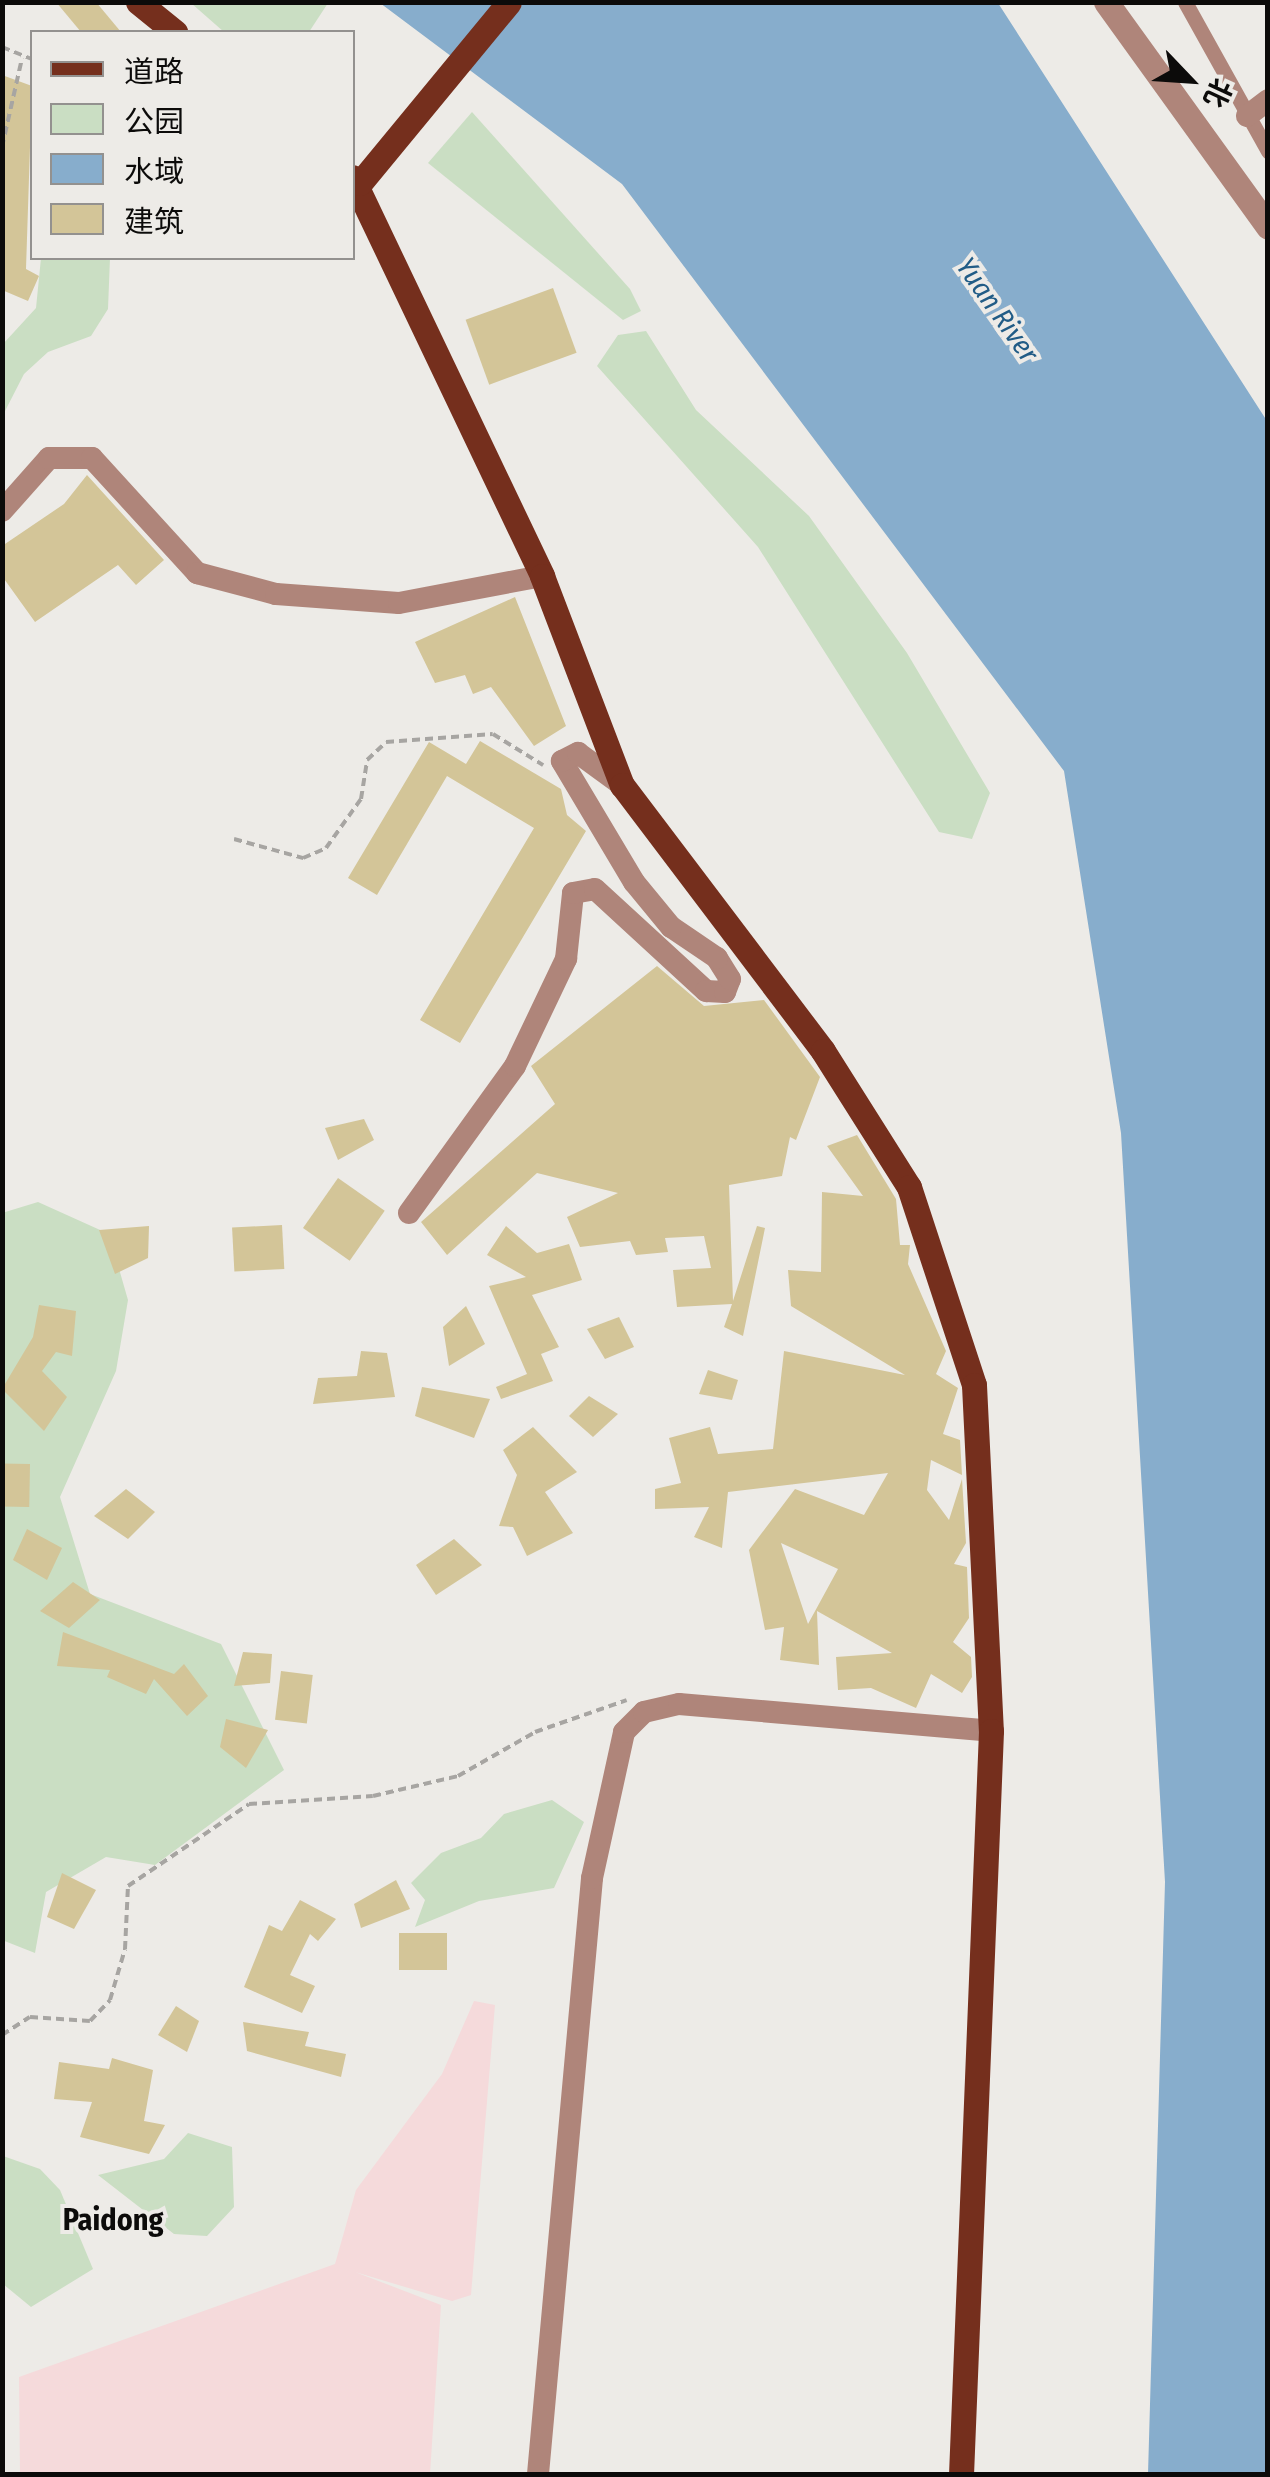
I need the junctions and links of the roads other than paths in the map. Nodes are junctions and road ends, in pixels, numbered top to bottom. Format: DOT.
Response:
graph roads {
  1 [pos="138,2"];
  2 [pos="509,2"];
  3 [pos="1106,2"];
  4 [pos="1185,2"];
  5 [pos="173,30"];
  6 [pos="1268,100"];
  7 [pos="1247,116"];
  8 [pos="1268,151"];
  9 [pos="356,180"];
  10 [pos="1268,226"];
  11 [pos="2,511"];
  12 [pos="542,576"];
  13 [pos="622,786"];
  14 [pos="409,1213"];
  15 [pos="991,1731"];
  16 [pos="538,2474"];
  17 [pos="961,2474"];
  1 -- 5 [label="main road"];
  2 -- 9 [label="main road"];
  3 -- 10 [label="street"];
  4 -- 7 [label="street"];
  6 -- 7 [label="street"];
  7 -- 8 [label="street"];
  9 -- 12 [label="main road"];
  11 -- 12 [label="street"];
  12 -- 13 [label="main road"];
  13 -- 14 [label="street"];
  13 -- 15 [label="main road"];
  15 -- 16 [label="street"];
  15 -- 17 [label="main road"];
}
